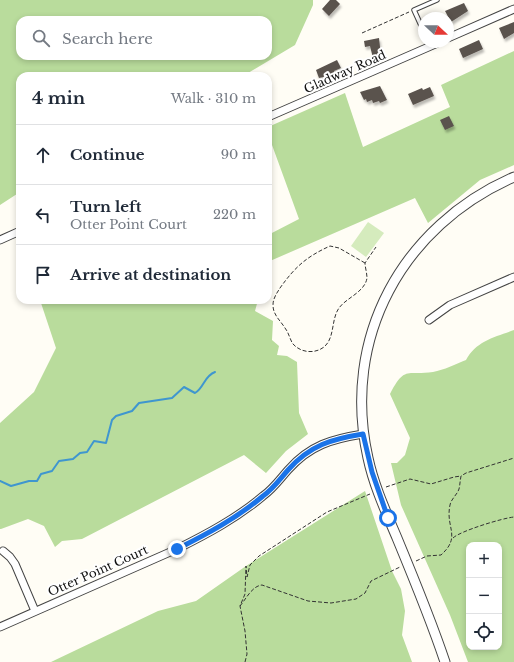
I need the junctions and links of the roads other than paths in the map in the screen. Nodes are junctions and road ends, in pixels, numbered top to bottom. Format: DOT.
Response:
graph roads {
  1 [pos="437,0"];
  2 [pos="514,9"];
  3 [pos="418,19"];
  4 [pos="454,35"];
  5 [pos="420,48"];
  6 [pos="272,115"];
  7 [pos="514,177"];
  8 [pos="16,233"];
  9 [pos="0,240"];
  10 [pos="514,277"];
  11 [pos="429,320"];
  12 [pos="363,434"];
  13 [pos="3,551"];
  14 [pos="35,611"];
  15 [pos="0,627"];
  16 [pos="445,662"];
  1 -- 3 [label="lane"];
  2 -- 4 [label="street"];
  5 -- 6 [label="street, Gladway Road"];
  7 -- 12 [label="street"];
  8 -- 9 [label="street"];
  10 -- 11 [label="street"];
  12 -- 14 [label="street, Otter Point Court"];
  12 -- 16 [label="street"];
  13 -- 14 [label="street"];
  14 -- 15 [label="street, Otter Point Court"];
}
